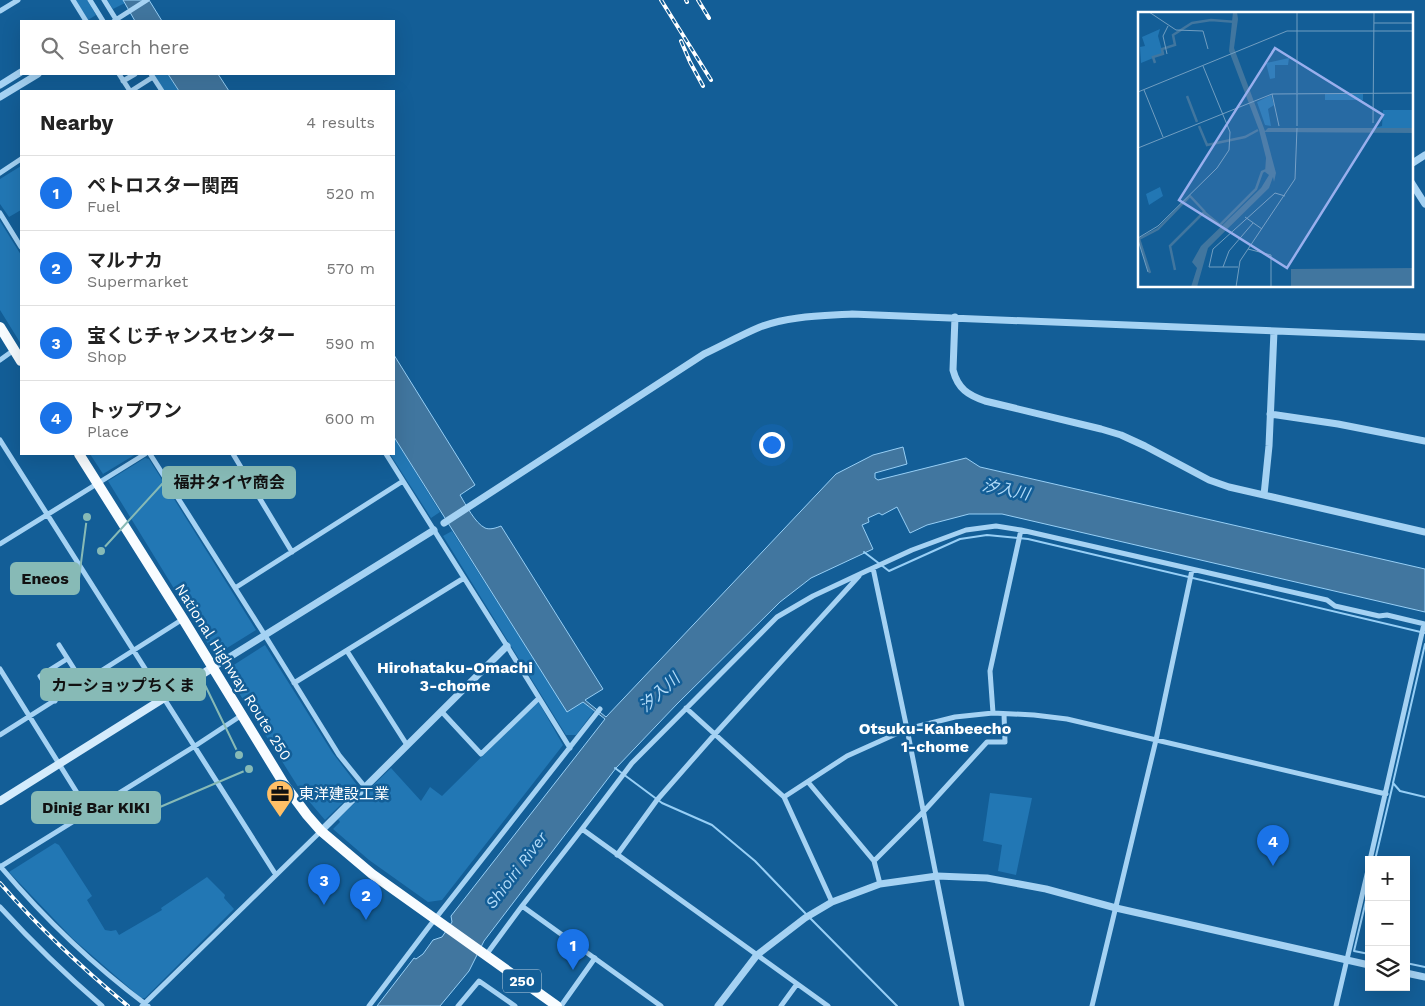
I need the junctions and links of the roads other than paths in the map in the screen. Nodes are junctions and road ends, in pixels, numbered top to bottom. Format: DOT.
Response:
graph roads {
  1 [pos="18,0"];
  2 [pos="73,0"];
  3 [pos="90,0"];
  4 [pos="104,0"];
  5 [pos="147,0"];
  6 [pos="0,12"];
  7 [pos="85,20"];
  8 [pos="103,20"];
  9 [pos="115,20"];
  10 [pos="117,20"];
  11 [pos="20,73"];
  12 [pos="36,75"];
  13 [pos="120,75"];
  14 [pos="133,75"];
  15 [pos="152,75"];
  16 [pos="123,81"];
  17 [pos="0,85"];
  18 [pos="129,90"];
  19 [pos="131,90"];
  20 [pos="161,90"];
  21 [pos="0,97"];
  22 [pos="1425,155"];
  23 [pos="20,160"];
  24 [pos="1412,163"];
  25 [pos="0,172"];
  26 [pos="1412,184"];
  27 [pos="1425,204"];
  28 [pos="0,213"];
  29 [pos="20,245"];
  30 [pos="955,317"];
  31 [pos="0,327"];
  32 [pos="1274,331"];
  33 [pos="1425,337"];
  34 [pos="14,350"];
  35 [pos="20,359"];
  36 [pos="0,360"];
  37 [pos="1270,414"];
  38 [pos="0,440"];
  39 [pos="1425,441"];
  40 [pos="80,455"];
  41 [pos="143,455"];
  42 [pos="151,455"];
  43 [pos="234,455"];
  44 [pos="387,455"];
  45 [pos="403,482"];
  46 [pos="97,484"];
  47 [pos="1264,494"];
  48 [pos="47,514"];
  49 [pos="444,523"];
  50 [pos="434,530"];
  51 [pos="1021,530"];
  52 [pos="1425,532"];
  53 [pos="0,544"];
  54 [pos="292,552"];
  55 [pos="873,568"];
  56 [pos="1192,570"];
  57 [pos="862,573"];
  58 [pos="464,578"];
  59 [pos="235,588"];
  60 [pos="183,619"];
  61 [pos="1425,624"];
  62 [pos="265,635"];
  63 [pos="59,645"];
  64 [pos="507,646"];
  65 [pos="134,651"];
  66 [pos="347,651"];
  67 [pos="67,659"];
  68 [pos="0,668"];
  69 [pos="212,668"];
  70 [pos="83,683"];
  71 [pos="294,683"];
  72 [pos="164,698"];
  73 [pos="539,698"];
  74 [pos="55,701"];
  75 [pos="686,708"];
  76 [pos="442,712"];
  77 [pos="598,712"];
  78 [pos="993,713"];
  79 [pos="1004,714"];
  80 [pos="242,715"];
  81 [pos="30,716"];
  82 [pos="907,729"];
  83 [pos="714,734"];
  84 [pos="0,735"];
  85 [pos="1156,740"];
  86 [pos="407,745"];
  87 [pos="195,746"];
  88 [pos="570,748"];
  89 [pos="60,764"];
  90 [pos="808,782"];
  91 [pos="365,787"];
  92 [pos="1386,794"];
  93 [pos="784,797"];
  94 [pos="0,801"];
  95 [pos="924,811"];
  96 [pos="90,812"];
  97 [pos="582,830"];
  98 [pos="321,831"];
  99 [pos="617,855"];
  100 [pos="1371,856"];
  101 [pos="874,861"];
  102 [pos="0,867"];
  103 [pos="276,875"];
  104 [pos="937,876"];
  105 [pos="1365,882"];
  106 [pos="880,884"];
  107 [pos="832,902"];
  108 [pos="522,906"];
  109 [pos="0,907"];
  110 [pos="1116,908"];
  111 [pos="435,919"];
  112 [pos="757,955"];
  113 [pos="486,956"];
  114 [pos="595,958"];
  115 [pos="1346,960"];
  116 [pos="1365,964"];
  117 [pos="1410,974"];
  118 [pos="1425,977"];
  119 [pos="797,984"];
  120 [pos="145,1005"];
  121 [pos="102,1006"];
  122 [pos="369,1006"];
  123 [pos="458,1006"];
  124 [pos="515,1006"];
  125 [pos="559,1006"];
  126 [pos="661,1006"];
  127 [pos="718,1006"];
  128 [pos="781,1006"];
  129 [pos="828,1006"];
  130 [pos="962,1006"];
  131 [pos="1092,1006"];
  132 [pos="1336,1006"];
  1 -- 6 [label="street"];
  2 -- 7 [label="street"];
  3 -- 8 [label="street"];
  4 -- 9 [label="street"];
  5 -- 10 [label="street"];
  11 -- 17 [label="street"];
  12 -- 21 [label="street"];
  13 -- 16 [label="street"];
  14 -- 16 [label="street"];
  15 -- 19 [label="street"];
  15 -- 20 [label="street"];
  16 -- 18 [label="street"];
  22 -- 24 [label="street"];
  23 -- 25 [label="street"];
  26 -- 27 [label="street"];
  28 -- 29 [label="street"];
  30 -- 32 [label="street"];
  30 -- 47 [label="street"];
  30 -- 49 [label="street"];
  31 -- 34 [label="highway"];
  32 -- 33 [label="street"];
  32 -- 37 [label="street"];
  34 -- 35 [label="highway"];
  34 -- 36 [label="street"];
  37 -- 39 [label="street"];
  37 -- 47 [label="street"];
  38 -- 48 [label="street"];
  40 -- 46 [label="highway, National Highway Route 250 / 250"];
  41 -- 46 [label="street"];
  42 -- 59 [label="street"];
  43 -- 54 [label="street"];
  44 -- 45 [label="street"];
  45 -- 50 [label="street"];
  45 -- 54 [label="street"];
  46 -- 48 [label="street"];
  46 -- 60 [label="highway, National Highway Route 250 / 250"];
  47 -- 52 [label="street"];
  48 -- 53 [label="street"];
  48 -- 65 [label="street"];
  49 -- 50 [label="street"];
  50 -- 58 [label="street"];
  50 -- 62 [label="street"];
  51 -- 55 [label="street"];
  51 -- 56 [label="street"];
  51 -- 78 [label="street"];
  54 -- 59 [label="street"];
  55 -- 57 [label="street"];
  55 -- 82 [label="street"];
  56 -- 61 [label="street"];
  56 -- 85 [label="street"];
  57 -- 75 [label="street"];
  57 -- 83 [label="street"];
  58 -- 64 [label="street"];
  58 -- 66 [label="street"];
  59 -- 62 [label="street"];
  60 -- 65 [label="street"];
  60 -- 69 [label="highway, National Highway Route 250 / 250"];
  61 -- 92 [label="street"];
  62 -- 69 [label="street"];
  62 -- 71 [label="street"];
  63 -- 67 [label="street"];
  64 -- 73 [label="street"];
  64 -- 76 [label="street"];
  65 -- 70 [label="street"];
  65 -- 72 [label="street"];
  66 -- 71 [label="street"];
  66 -- 86 [label="street"];
  67 -- 70 [label="street"];
  67 -- 74 [label="street"];
  68 -- 81 [label="street"];
  69 -- 72 [label="main road"];
  69 -- 80 [label="highway, National Highway Route 250 / 250"];
  70 -- 74 [label="street"];
  71 -- 91 [label="street"];
  72 -- 87 [label="street"];
  72 -- 89 [label="main road"];
  73 -- 76 [label="street"];
  73 -- 88 [label="street"];
  74 -- 81 [label="street"];
  75 -- 83 [label="street"];
  75 -- 97 [label="street"];
  76 -- 86 [label="street"];
  77 -- 88 [label="street"];
  78 -- 79 [label="street"];
  78 -- 82 [label="street"];
  79 -- 85 [label="street"];
  79 -- 95 [label="street"];
  80 -- 87 [label="street"];
  80 -- 98 [label="highway, National Highway Route 250 / 250"];
  81 -- 84 [label="street"];
  81 -- 89 [label="street"];
  82 -- 90 [label="street"];
  82 -- 95 [label="street"];
  83 -- 93 [label="street"];
  83 -- 99 [label="street"];
  85 -- 92 [label="street"];
  85 -- 110 [label="street"];
  86 -- 91 [label="street"];
  87 -- 96 [label="street"];
  87 -- 103 [label="street"];
  88 -- 111 [label="street"];
  89 -- 94 [label="main road"];
  89 -- 96 [label="street"];
  90 -- 93 [label="street"];
  90 -- 101 [label="street"];
  91 -- 98 [label="street"];
  92 -- 100 [label="street"];
  93 -- 107 [label="street"];
  95 -- 101 [label="street"];
  95 -- 104 [label="street"];
  96 -- 102 [label="street"];
  97 -- 99 [label="street"];
  97 -- 108 [label="street"];
  98 -- 103 [label="street"];
  98 -- 111 [label="highway, National Highway Route 250 / 250"];
  99 -- 112 [label="street"];
  101 -- 106 [label="street"];
  102 -- 120 [label="street"];
  103 -- 120 [label="street"];
  104 -- 106 [label="street"];
  104 -- 110 [label="street"];
  104 -- 130 [label="street"];
  105 -- 115 [label="street"];
  106 -- 107 [label="street"];
  107 -- 112 [label="street"];
  108 -- 113 [label="street"];
  108 -- 114 [label="street"];
  109 -- 121 [label="street"];
  110 -- 115 [label="street"];
  110 -- 131 [label="street"];
  111 -- 113 [label="highway, National Highway Route 250 / 250"];
  111 -- 122 [label="street"];
  112 -- 119 [label="street"];
  112 -- 127 [label="street"];
  113 -- 125 [label="highway, National Highway Route 250 / 250"];
  114 -- 125 [label="street"];
  114 -- 126 [label="street"];
  115 -- 116 [label="street"];
  115 -- 132 [label="street"];
  117 -- 118 [label="street"];
  119 -- 128 [label="street"];
  119 -- 129 [label="street"];
  123 -- 124 [label="street"];
}
